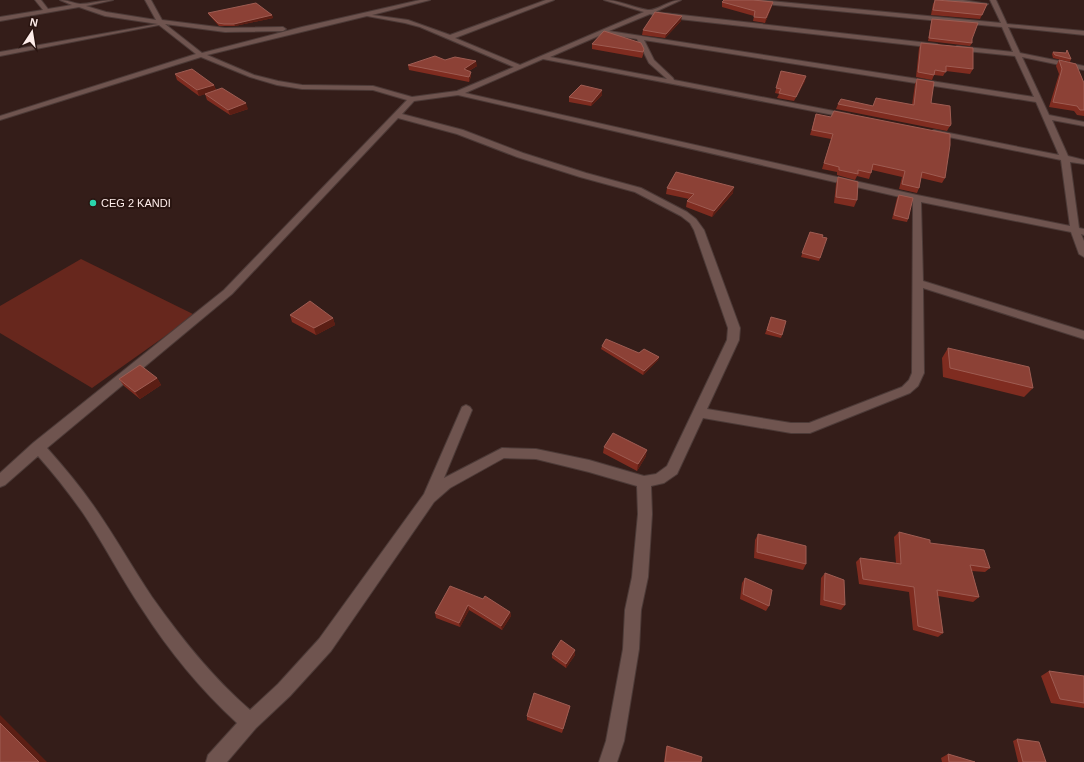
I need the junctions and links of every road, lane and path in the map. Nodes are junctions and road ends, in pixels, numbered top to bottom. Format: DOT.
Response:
graph roads {
  1 [pos="38,0"];
  2 [pos="63,0"];
  3 [pos="110,0"];
  4 [pos="148,0"];
  5 [pos="551,0"];
  6 [pos="607,0"];
  7 [pos="678,0"];
  8 [pos="743,0"];
  9 [pos="948,0"];
  10 [pos="426,1"];
  11 [pos="994,3"];
  12 [pos="81,5"];
  13 [pos="418,8"];
  14 [pos="47,10"];
  15 [pos="649,12"];
  16 [pos="358,15"];
  17 [pos="416,17"];
  18 [pos="0,19"];
  19 [pos="160,22"];
  20 [pos="1004,25"];
  21 [pos="422,26"];
  22 [pos="302,29"];
  23 [pos="603,32"];
  24 [pos="1084,33"];
  25 [pos="448,38"];
  26 [pos="640,38"];
  27 [pos="946,47"];
  28 [pos="954,48"];
  29 [pos="0,54"];
  30 [pos="1017,54"];
  31 [pos="201,55"];
  32 [pos="542,58"];
  33 [pos="520,67"];
  34 [pos="656,68"];
  35 [pos="1084,68"];
  36 [pos="652,78"];
  37 [pos="673,81"];
  38 [pos="458,93"];
  39 [pos="412,99"];
  40 [pos="1038,100"];
  41 [pos="396,115"];
  42 [pos="853,117"];
  43 [pos="1046,117"];
  44 [pos="0,118"];
  45 [pos="1084,124"];
  46 [pos="924,130"];
  47 [pos="1065,158"];
  48 [pos="1084,162"];
  49 [pos="917,198"];
  50 [pos="1075,230"];
  51 [pos="1084,232"];
  52 [pos="1084,254"];
  53 [pos="918,283"];
  54 [pos="1084,335"];
  55 [pos="466,410"];
  56 [pos="699,413"];
  57 [pos="38,447"];
  58 [pos="0,481"];
  59 [pos="644,482"];
  60 [pos="429,498"];
  61 [pos="250,722"];
  62 [pos="215,762"];
  63 [pos="608,762"];
  1 -- 14 [label="street"];
  2 -- 12 [label="street"];
  3 -- 12 [label="street"];
  4 -- 19 [label="street"];
  5 -- 25 [label="street"];
  6 -- 15 [label="street"];
  7 -- 15 [label="street"];
  8 -- 20 [label="street"];
  9 -- 11 [label="street"];
  10 -- 13 [label="street"];
  10 -- 16 [label="street"];
  11 -- 20 [label="street"];
  12 -- 14 [label="street"];
  12 -- 19 [label="street"];
  14 -- 18 [label="street"];
  15 -- 23 [label="street"];
  15 -- 27 [label="street"];
  16 -- 21 [label="street"];
  16 -- 22 [label="street"];
  17 -- 21 [label="street"];
  19 -- 22 [label="street"];
  19 -- 29 [label="street"];
  19 -- 31 [label="street"];
  20 -- 24 [label="street"];
  20 -- 30 [label="street"];
  21 -- 25 [label="street"];
  22 -- 31 [label="street"];
  23 -- 26 [label="street"];
  23 -- 32 [label="street"];
  25 -- 33 [label="street"];
  26 -- 34 [label="street"];
  26 -- 40 [label="street"];
  28 -- 30 [label="street"];
  30 -- 35 [label="street"];
  30 -- 40 [label="street"];
  31 -- 39 [label="street"];
  31 -- 44 [label="street"];
  32 -- 33 [label="street"];
  32 -- 36 [label="street"];
  33 -- 38 [label="street"];
  34 -- 36 [label="street"];
  34 -- 37 [label="street"];
  36 -- 37 [label="street"];
  37 -- 42 [label="street"];
  38 -- 39 [label="street"];
  38 -- 49 [label="street"];
  39 -- 41 [label="street"];
  40 -- 43 [label="street"];
  41 -- 56 [label="street"];
  41 -- 57 [label="street"];
  43 -- 45 [label="street"];
  43 -- 47 [label="street"];
  46 -- 47 [label="street"];
  47 -- 48 [label="street"];
  47 -- 50 [label="street"];
  49 -- 50 [label="street"];
  49 -- 53 [label="street"];
  50 -- 51 [label="street"];
  50 -- 52 [label="street"];
  53 -- 54 [label="street"];
  53 -- 56 [label="street"];
  55 -- 60 [label="street"];
  56 -- 59 [label="street"];
  57 -- 58 [label="street"];
  57 -- 61 [label="street"];
  59 -- 60 [label="street"];
  59 -- 63 [label="street"];
  60 -- 61 [label="street"];
  61 -- 62 [label="street"];
}
